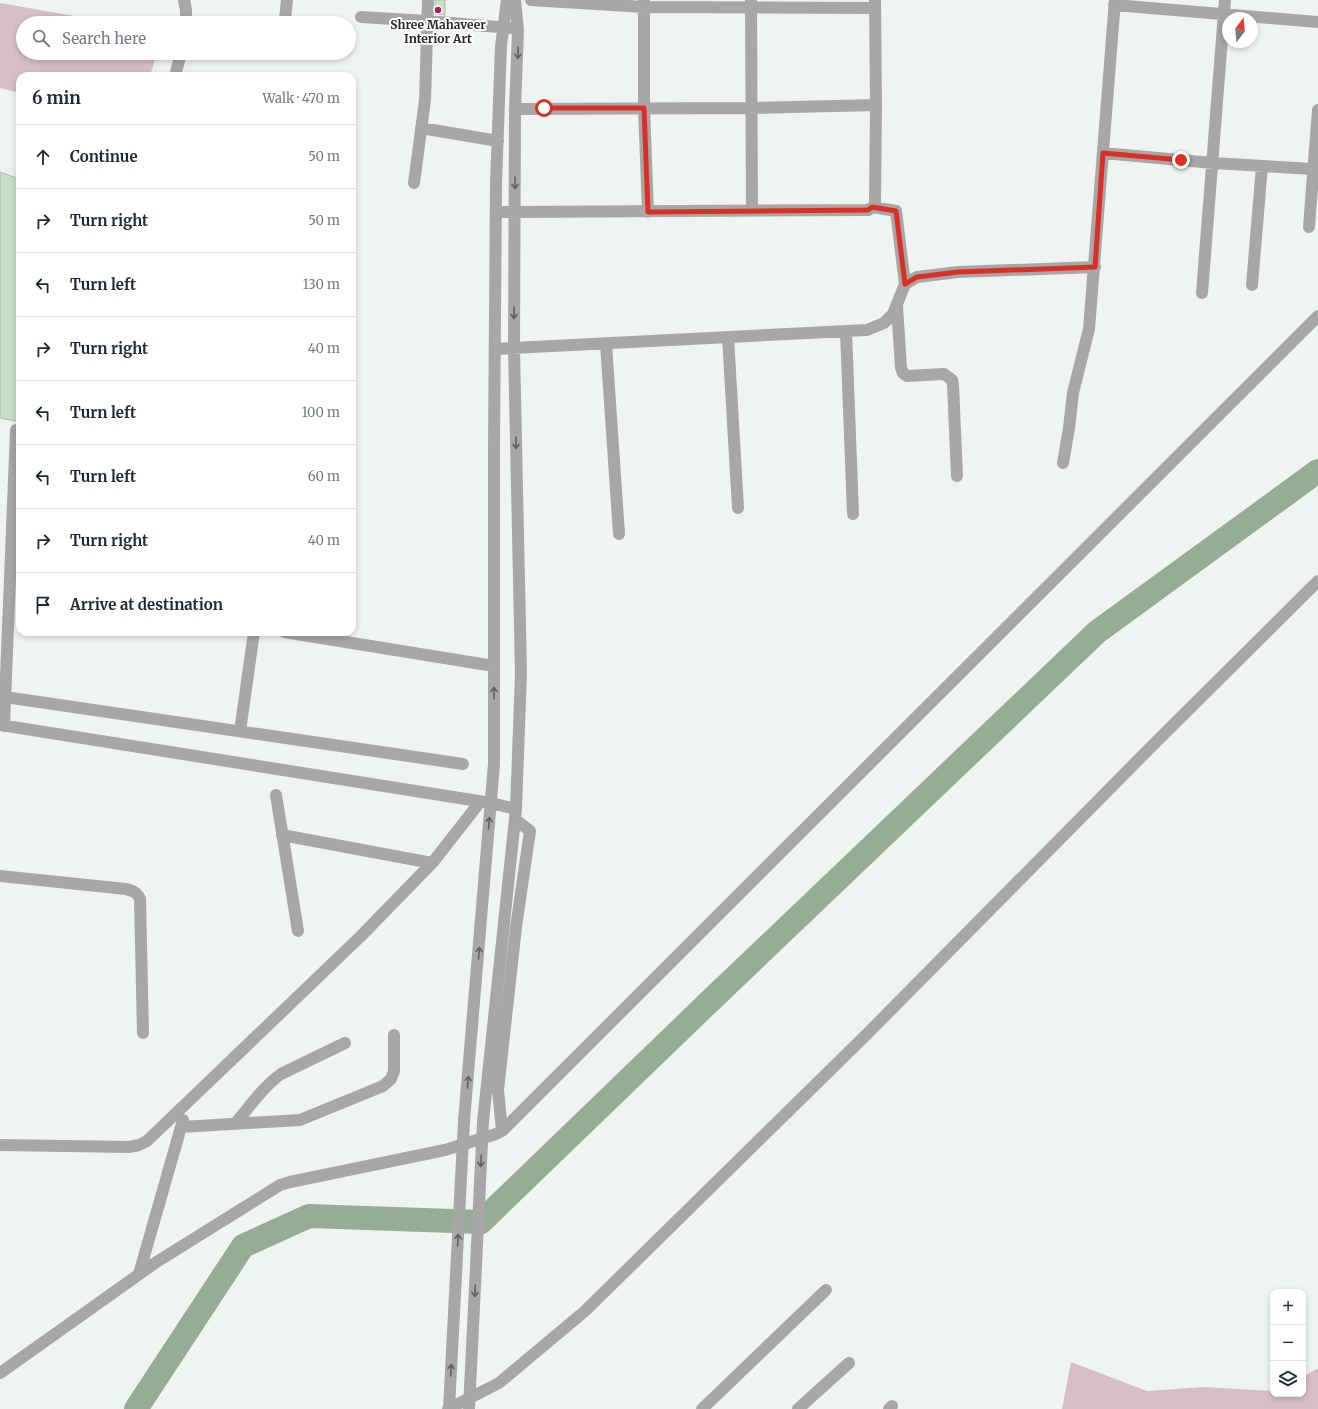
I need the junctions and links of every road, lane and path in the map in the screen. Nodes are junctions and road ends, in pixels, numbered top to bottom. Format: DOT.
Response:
graph roads {
  1 [pos="184,0"];
  2 [pos="286,0"];
  3 [pos="428,0"];
  4 [pos="507,0"];
  5 [pos="515,0"];
  6 [pos="531,0"];
  7 [pos="1225,0"];
  8 [pos="644,3"];
  9 [pos="1115,3"];
  10 [pos="751,4"];
  11 [pos="875,4"];
  12 [pos="1224,12"];
  13 [pos="1222,14"];
  14 [pos="186,16"];
  15 [pos="285,16"];
  16 [pos="361,17"];
  17 [pos="1258,17"];
  18 [pos="427,21"];
  19 [pos="1318,22"];
  20 [pos="503,27"];
  21 [pos="518,30"];
  22 [pos="1222,41"];
  23 [pos="179,60"];
  24 [pos="176,72"];
  25 [pos="876,105"];
  26 [pos="644,108"];
  27 [pos="751,108"];
  28 [pos="515,109"];
  29 [pos="1318,110"];
  30 [pos="421,128"];
  31 [pos="498,140"];
  32 [pos="1103,153"];
  33 [pos="1213,163"];
  34 [pos="1262,166"];
  35 [pos="1313,169"];
  36 [pos="414,183"];
  37 [pos="872,207"];
  38 [pos="752,211"];
  39 [pos="496,212"];
  40 [pos="648,212"];
  41 [pos="514,213"];
  42 [pos="1309,226"];
  43 [pos="1095,267"];
  44 [pos="905,284"];
  45 [pos="1252,285"];
  46 [pos="1202,293"];
  47 [pos="896,304"];
  48 [pos="1318,316"];
  49 [pos="846,330"];
  50 [pos="728,337"];
  51 [pos="606,344"];
  52 [pos="495,349"];
  53 [pos="514,349"];
  54 [pos="16,430"];
  55 [pos="1062,463"];
  56 [pos="957,476"];
  57 [pos="738,508"];
  58 [pos="853,514"];
  59 [pos="619,534"];
  60 [pos="1318,581"];
  61 [pos="253,636"];
  62 [pos="309,636"];
  63 [pos="494,666"];
  64 [pos="5,696"];
  65 [pos="2,725"];
  66 [pos="240,731"];
  67 [pos="463,764"];
  68 [pos="276,796"];
  69 [pos="485,803"];
  70 [pos="515,814"];
  71 [pos="282,835"];
  72 [pos="432,863"];
  73 [pos="0,876"];
  74 [pos="298,931"];
  75 [pos="143,1033"];
  76 [pos="394,1035"];
  77 [pos="345,1043"];
  78 [pos="188,1101"];
  79 [pos="236,1124"];
  80 [pos="181,1127"];
  81 [pos="502,1131"];
  82 [pos="0,1145"];
  83 [pos="139,1274"];
  84 [pos="826,1290"];
  85 [pos="849,1363"];
  86 [pos="0,1373"];
  87 [pos="449,1409"];
  88 [pos="469,1409"];
  89 [pos="702,1409"];
  90 [pos="798,1409"];
  1 -- 14 [label="street"];
  2 -- 15 [label="street"];
  3 -- 18 [label="street"];
  4 -- 20 [label="street"];
  5 -- 21 [label="street"];
  6 -- 8 [label="street"];
  7 -- 12 [label="street"];
  8 -- 10 [label="street"];
  8 -- 26 [label="street"];
  9 -- 13 [label="street"];
  9 -- 32 [label="street"];
  10 -- 11 [label="street"];
  10 -- 27 [label="street"];
  11 -- 25 [label="street"];
  16 -- 18 [label="street"];
  17 -- 19 [label="street"];
  18 -- 20 [label="street"];
  18 -- 30 [label="street"];
  20 -- 21 [label="street"];
  20 -- 31 [label="street"];
  21 -- 28 [label="street, one-way"];
  22 -- 33 [label="street"];
  23 -- 24 [label="street"];
  25 -- 27 [label="street"];
  25 -- 37 [label="street"];
  26 -- 27 [label="street"];
  26 -- 28 [label="street"];
  26 -- 40 [label="street"];
  27 -- 38 [label="street"];
  28 -- 41 [label="street, one-way"];
  29 -- 35 [label="street"];
  30 -- 31 [label="street"];
  30 -- 36 [label="street"];
  31 -- 39 [label="street"];
  32 -- 33 [label="street"];
  32 -- 43 [label="street"];
  33 -- 34 [label="street"];
  33 -- 46 [label="street"];
  34 -- 35 [label="street"];
  34 -- 45 [label="street"];
  35 -- 42 [label="street"];
  37 -- 38 [label="street"];
  37 -- 44 [label="street"];
  38 -- 40 [label="street"];
  39 -- 41 [label="street"];
  39 -- 52 [label="street"];
  40 -- 41 [label="street"];
  41 -- 53 [label="street, one-way"];
  43 -- 44 [label="street"];
  43 -- 55 [label="street"];
  44 -- 47 [label="street"];
  47 -- 49 [label="street"];
  47 -- 56 [label="street"];
  48 -- 81 [label="street"];
  49 -- 50 [label="street"];
  49 -- 58 [label="street"];
  50 -- 51 [label="street"];
  50 -- 57 [label="street"];
  51 -- 53 [label="street"];
  51 -- 59 [label="street"];
  52 -- 53 [label="street"];
  52 -- 63 [label="street"];
  53 -- 70 [label="street, one-way"];
  54 -- 64 [label="street"];
  60 -- 87 [label="street"];
  61 -- 66 [label="street"];
  62 -- 63 [label="street"];
  69 -- 63 [label="street, one-way"];
  64 -- 65 [label="street"];
  64 -- 66 [label="street"];
  65 -- 69 [label="street"];
  66 -- 67 [label="street"];
  68 -- 71 [label="street"];
  69 -- 70 [label="street"];
  69 -- 72 [label="street"];
  87 -- 69 [label="street, one-way, bridge"];
  70 -- 81 [label="street"];
  70 -- 88 [label="street, one-way, bridge"];
  71 -- 72 [label="street"];
  71 -- 74 [label="street"];
  72 -- 78 [label="street"];
  73 -- 75 [label="street"];
  76 -- 79 [label="street"];
  77 -- 79 [label="street"];
  78 -- 80 [label="street"];
  78 -- 82 [label="street"];
  79 -- 80 [label="street"];
  80 -- 83 [label="street"];
  81 -- 83 [label="street"];
  83 -- 86 [label="street"];
  84 -- 89 [label="street"];
  85 -- 90 [label="street"];
}
